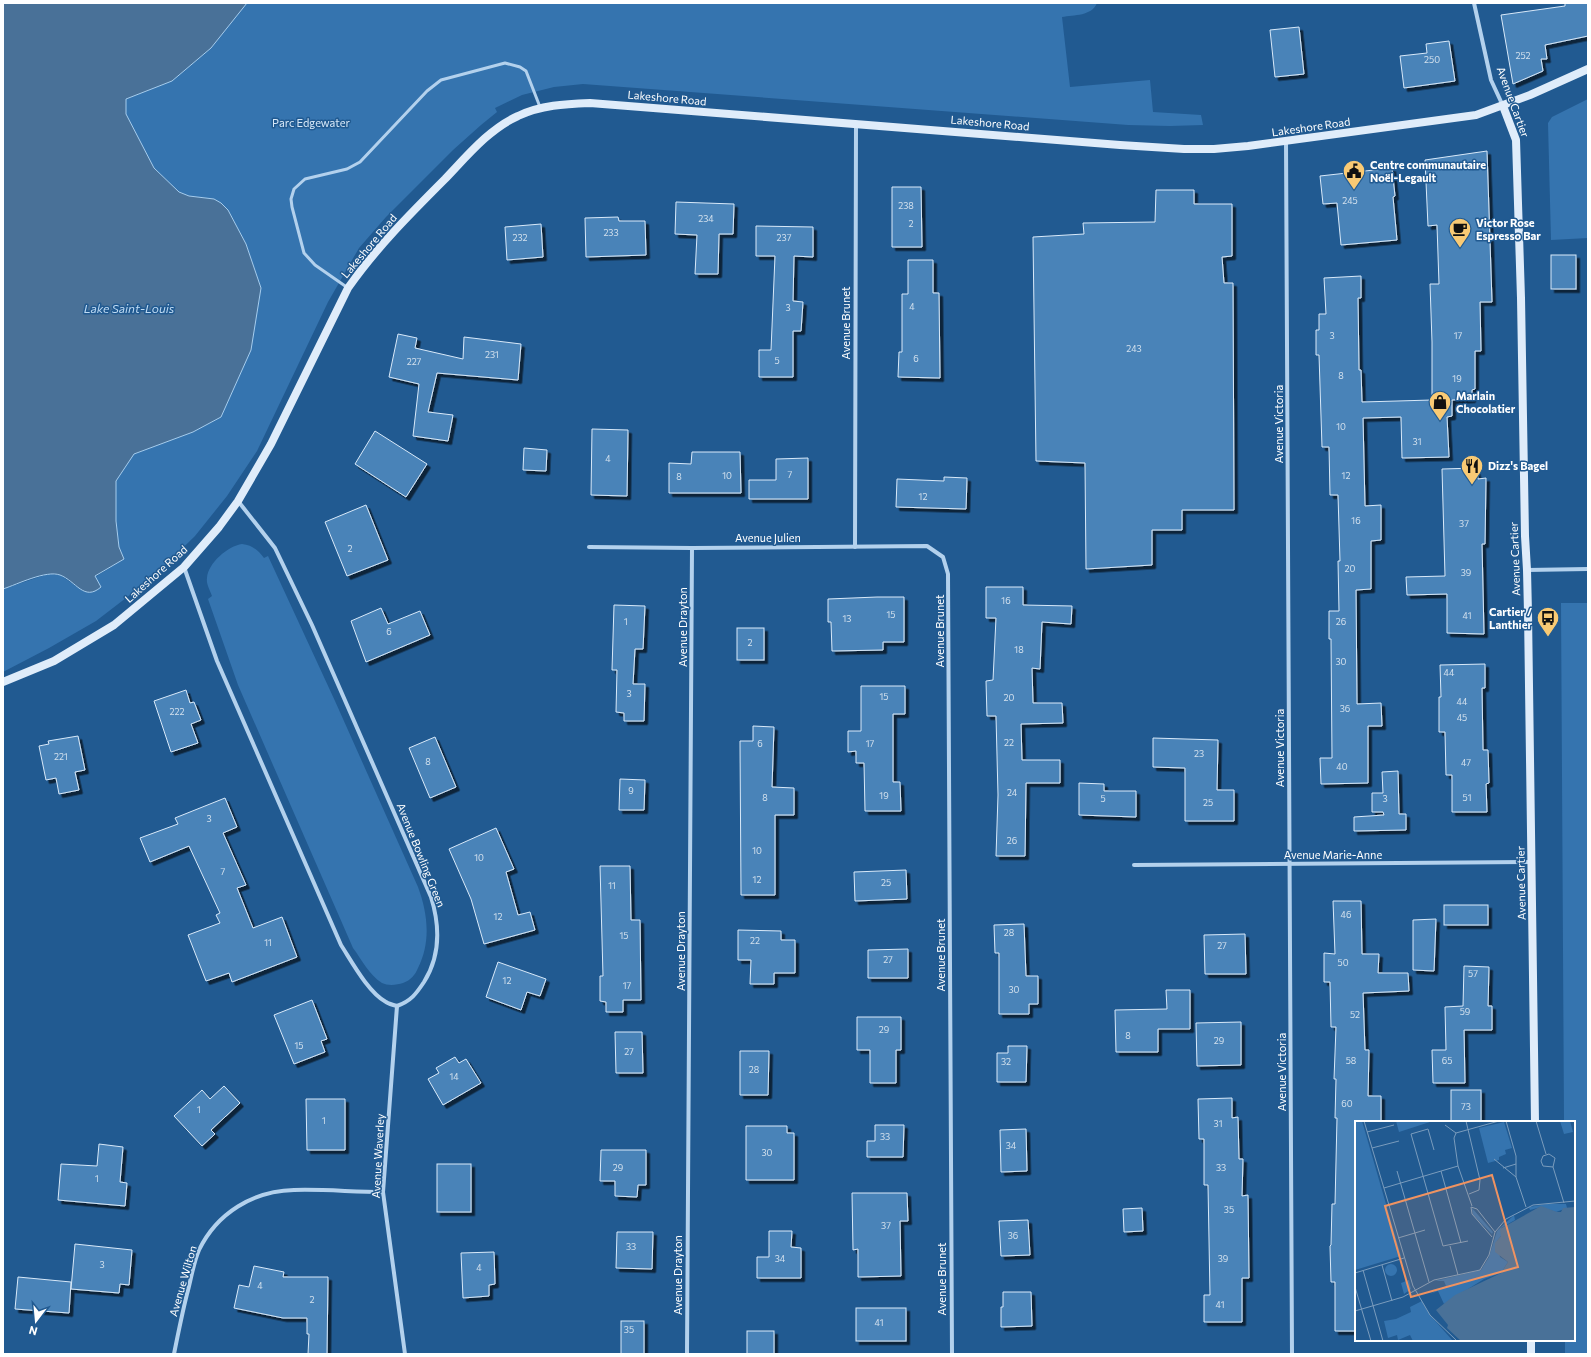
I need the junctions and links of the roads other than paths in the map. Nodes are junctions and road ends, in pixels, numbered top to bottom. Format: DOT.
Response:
graph roads {
  1 [pos="1474,3"];
  2 [pos="1588,69"];
  3 [pos="1503,106"];
  4 [pos="540,108"];
  5 [pos="856,124"];
  6 [pos="1286,142"];
  7 [pos="348,288"];
  8 [pos="238,501"];
  9 [pos="589,547"];
  10 [pos="855,547"];
  11 [pos="692,548"];
  12 [pos="943,557"];
  13 [pos="184,567"];
  14 [pos="1588,569"];
  15 [pos="1527,570"];
  16 [pos="3,682"];
  17 [pos="1532,862"];
  18 [pos="1290,864"];
  19 [pos="1134,865"];
  20 [pos="397,1006"];
  21 [pos="1535,1121"];
  22 [pos="383,1192"];
  23 [pos="1531,1341"];
  24 [pos="174,1354"];
  25 [pos="405,1354"];
  26 [pos="687,1354"];
  27 [pos="952,1354"];
  28 [pos="1292,1354"];
  29 [pos="1531,1354"];
  1 -- 3 [label="street, Avenue Cartier"];
  2 -- 3 [label="street, Lakeshore Road"];
  3 -- 6 [label="street, Lakeshore Road"];
  3 -- 15 [label="street, Avenue Cartier"];
  4 -- 5 [label="street, Lakeshore Road"];
  4 -- 7 [label="street, Lakeshore Road"];
  4 -- 7 [label="lane"];
  5 -- 6 [label="street, Lakeshore Road"];
  5 -- 10 [label="street, Avenue Brunet"];
  6 -- 18 [label="street, Avenue Victoria"];
  7 -- 8 [label="street, Lakeshore Road"];
  8 -- 13 [label="street, Lakeshore Road"];
  8 -- 20 [label="street, Avenue Bowling Green"];
  9 -- 11 [label="street, Avenue Julien"];
  10 -- 11 [label="street, Avenue Julien"];
  10 -- 12 [label="street, Avenue Julien"];
  11 -- 26 [label="street, Avenue Drayton"];
  12 -- 27 [label="street, Avenue Brunet"];
  13 -- 16 [label="street, Lakeshore Road"];
  13 -- 20 [label="street"];
  14 -- 15 [label="street"];
  15 -- 17 [label="street, Avenue Cartier"];
  17 -- 18 [label="street, Avenue Marie-Anne"];
  17 -- 21 [label="street, Avenue Cartier"];
  18 -- 19 [label="street, Avenue Marie-Anne"];
  18 -- 28 [label="street, Avenue Victoria"];
  20 -- 22 [label="street, Avenue Waverley"];
  22 -- 24 [label="street, Avenue Wilton"];
  22 -- 25 [label="street, Avenue Waverley"];
  23 -- 29 [label="street"];
}
